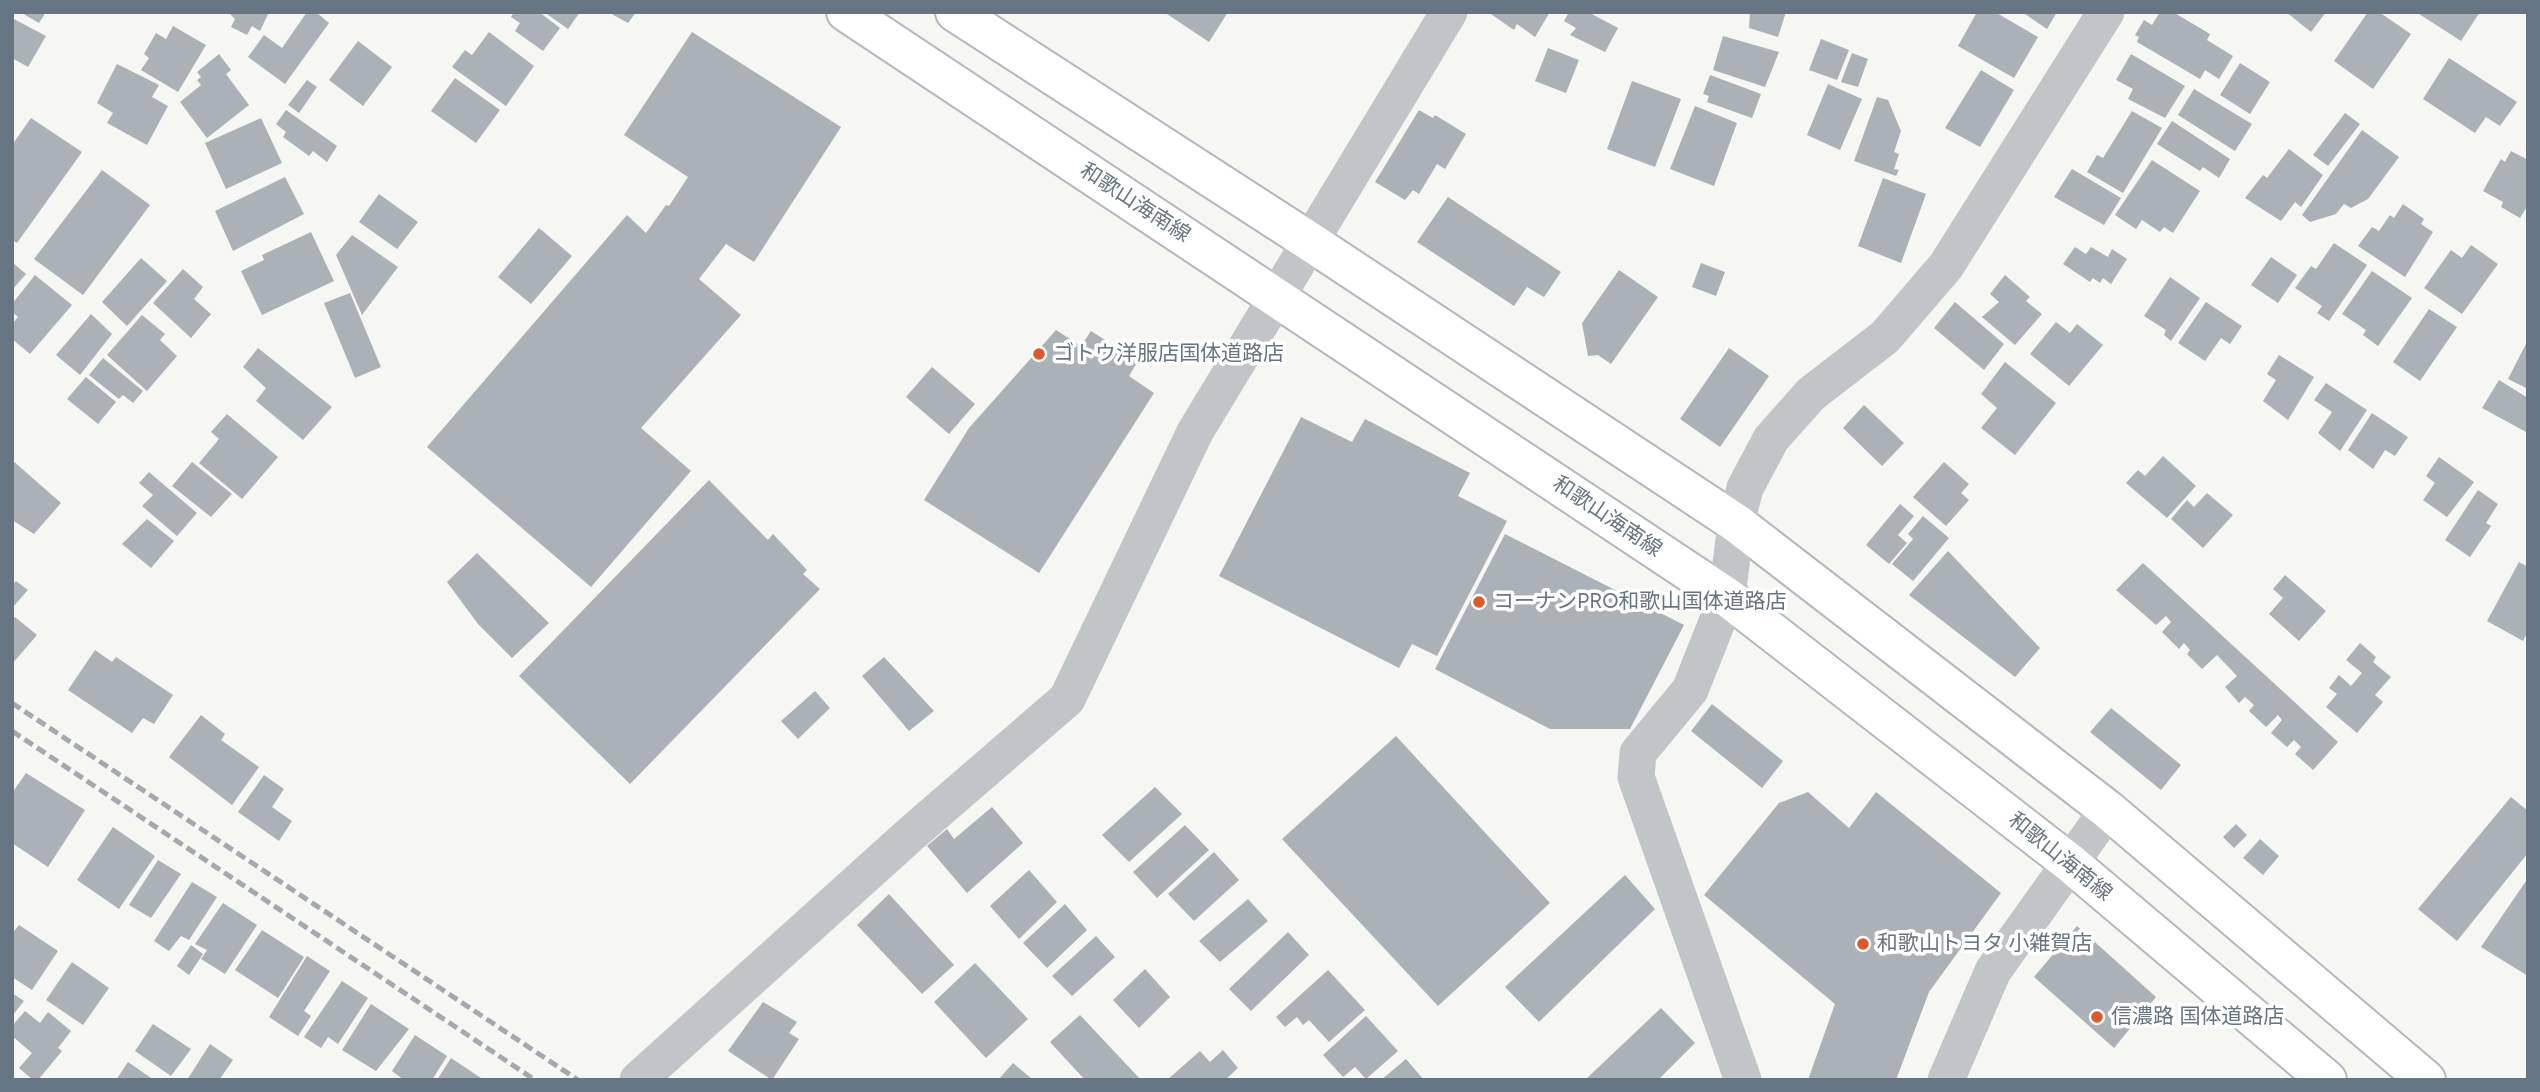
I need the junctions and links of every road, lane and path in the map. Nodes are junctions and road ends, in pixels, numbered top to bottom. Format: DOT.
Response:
graph roads {
  1 [pos="846,12"];
  2 [pos="955,12"];
  3 [pos="1449,12"];
  4 [pos="2106,12"];
  5 [pos="1309,241"];
  6 [pos="1275,296"];
  7 [pos="1736,523"];
  8 [pos="1727,597"];
  9 [pos="2108,810"];
  10 [pos="2070,863"];
  11 [pos="638,1080"];
  12 [pos="1743,1080"];
  13 [pos="1946,1080"];
  14 [pos="2326,1080"];
  15 [pos="2426,1080"];
  1 -- 6 [label="main road, 和歌山海南線"];
  2 -- 5 [label="main road"];
  3 -- 5 [label="street"];
  4 -- 7 [label="street"];
  5 -- 6 [label="street"];
  5 -- 7 [label="main road"];
  6 -- 8 [label="main road, 和歌山海南線"];
  6 -- 11 [label="street"];
  7 -- 8 [label="street"];
  7 -- 9 [label="main road"];
  8 -- 10 [label="main road, 和歌山海南線"];
  8 -- 12 [label="street"];
  9 -- 10 [label="street"];
  9 -- 15 [label="main road"];
  10 -- 13 [label="street"];
  10 -- 14 [label="main road, 和歌山海南線"];
}
